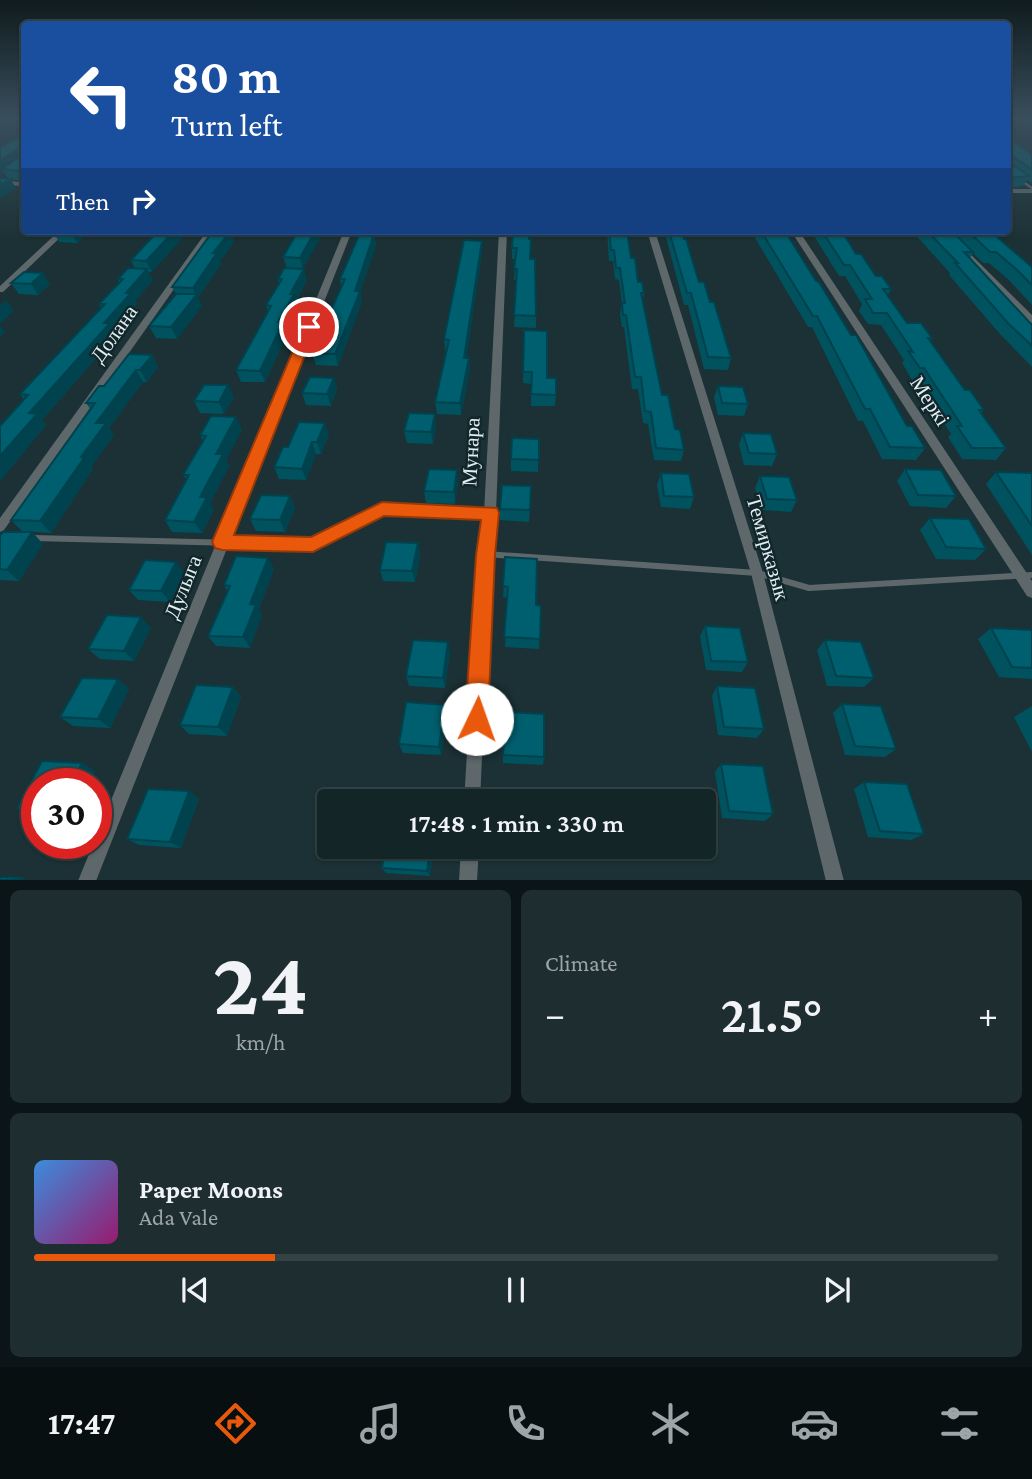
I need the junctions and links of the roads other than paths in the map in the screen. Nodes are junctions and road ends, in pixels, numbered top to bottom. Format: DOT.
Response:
graph roads {
  1 [pos="1016,177"];
  2 [pos="0,183"];
  3 [pos="21,184"];
  4 [pos="1032,190"];
  5 [pos="1011,191"];
  6 [pos="59,235"];
  7 [pos="208,235"];
  8 [pos="346,235"];
  9 [pos="503,235"];
  10 [pos="652,235"];
  11 [pos="798,235"];
  12 [pos="947,235"];
  13 [pos="0,290"];
  14 [pos="1032,320"];
  15 [pos="490,513"];
  16 [pos="0,527"];
  17 [pos="28,538"];
  18 [pos="222,542"];
  19 [pos="485,555"];
  20 [pos="757,573"];
  21 [pos="1027,575"];
  22 [pos="1032,592"];
  23 [pos="473,789"];
  24 [pos="469,859"];
  25 [pos="87,880"];
  26 [pos="468,880"];
  27 [pos="835,880"];
  1 -- 4 [label="lane"];
  2 -- 3 [label="street"];
  4 -- 5 [label="street"];
  6 -- 13 [label="street"];
  7 -- 16 [label="street, Долана"];
  8 -- 18 [label="street, Дулыга"];
  9 -- 15 [label="street, Мунара"];
  10 -- 20 [label="street, Темирказык"];
  11 -- 21 [label="street, Меркі"];
  12 -- 14 [label="street"];
  15 -- 18 [label="lane"];
  15 -- 19 [label="street, Мунара"];
  17 -- 18 [label="lane"];
  18 -- 25 [label="street, Дулыга"];
  19 -- 20 [label="lane"];
  19 -- 23 [label="street, Мунара"];
  20 -- 21 [label="lane"];
  20 -- 27 [label="street, Темирказык"];
  21 -- 22 [label="street, Меркі"];
  24 -- 26 [label="street"];
}
